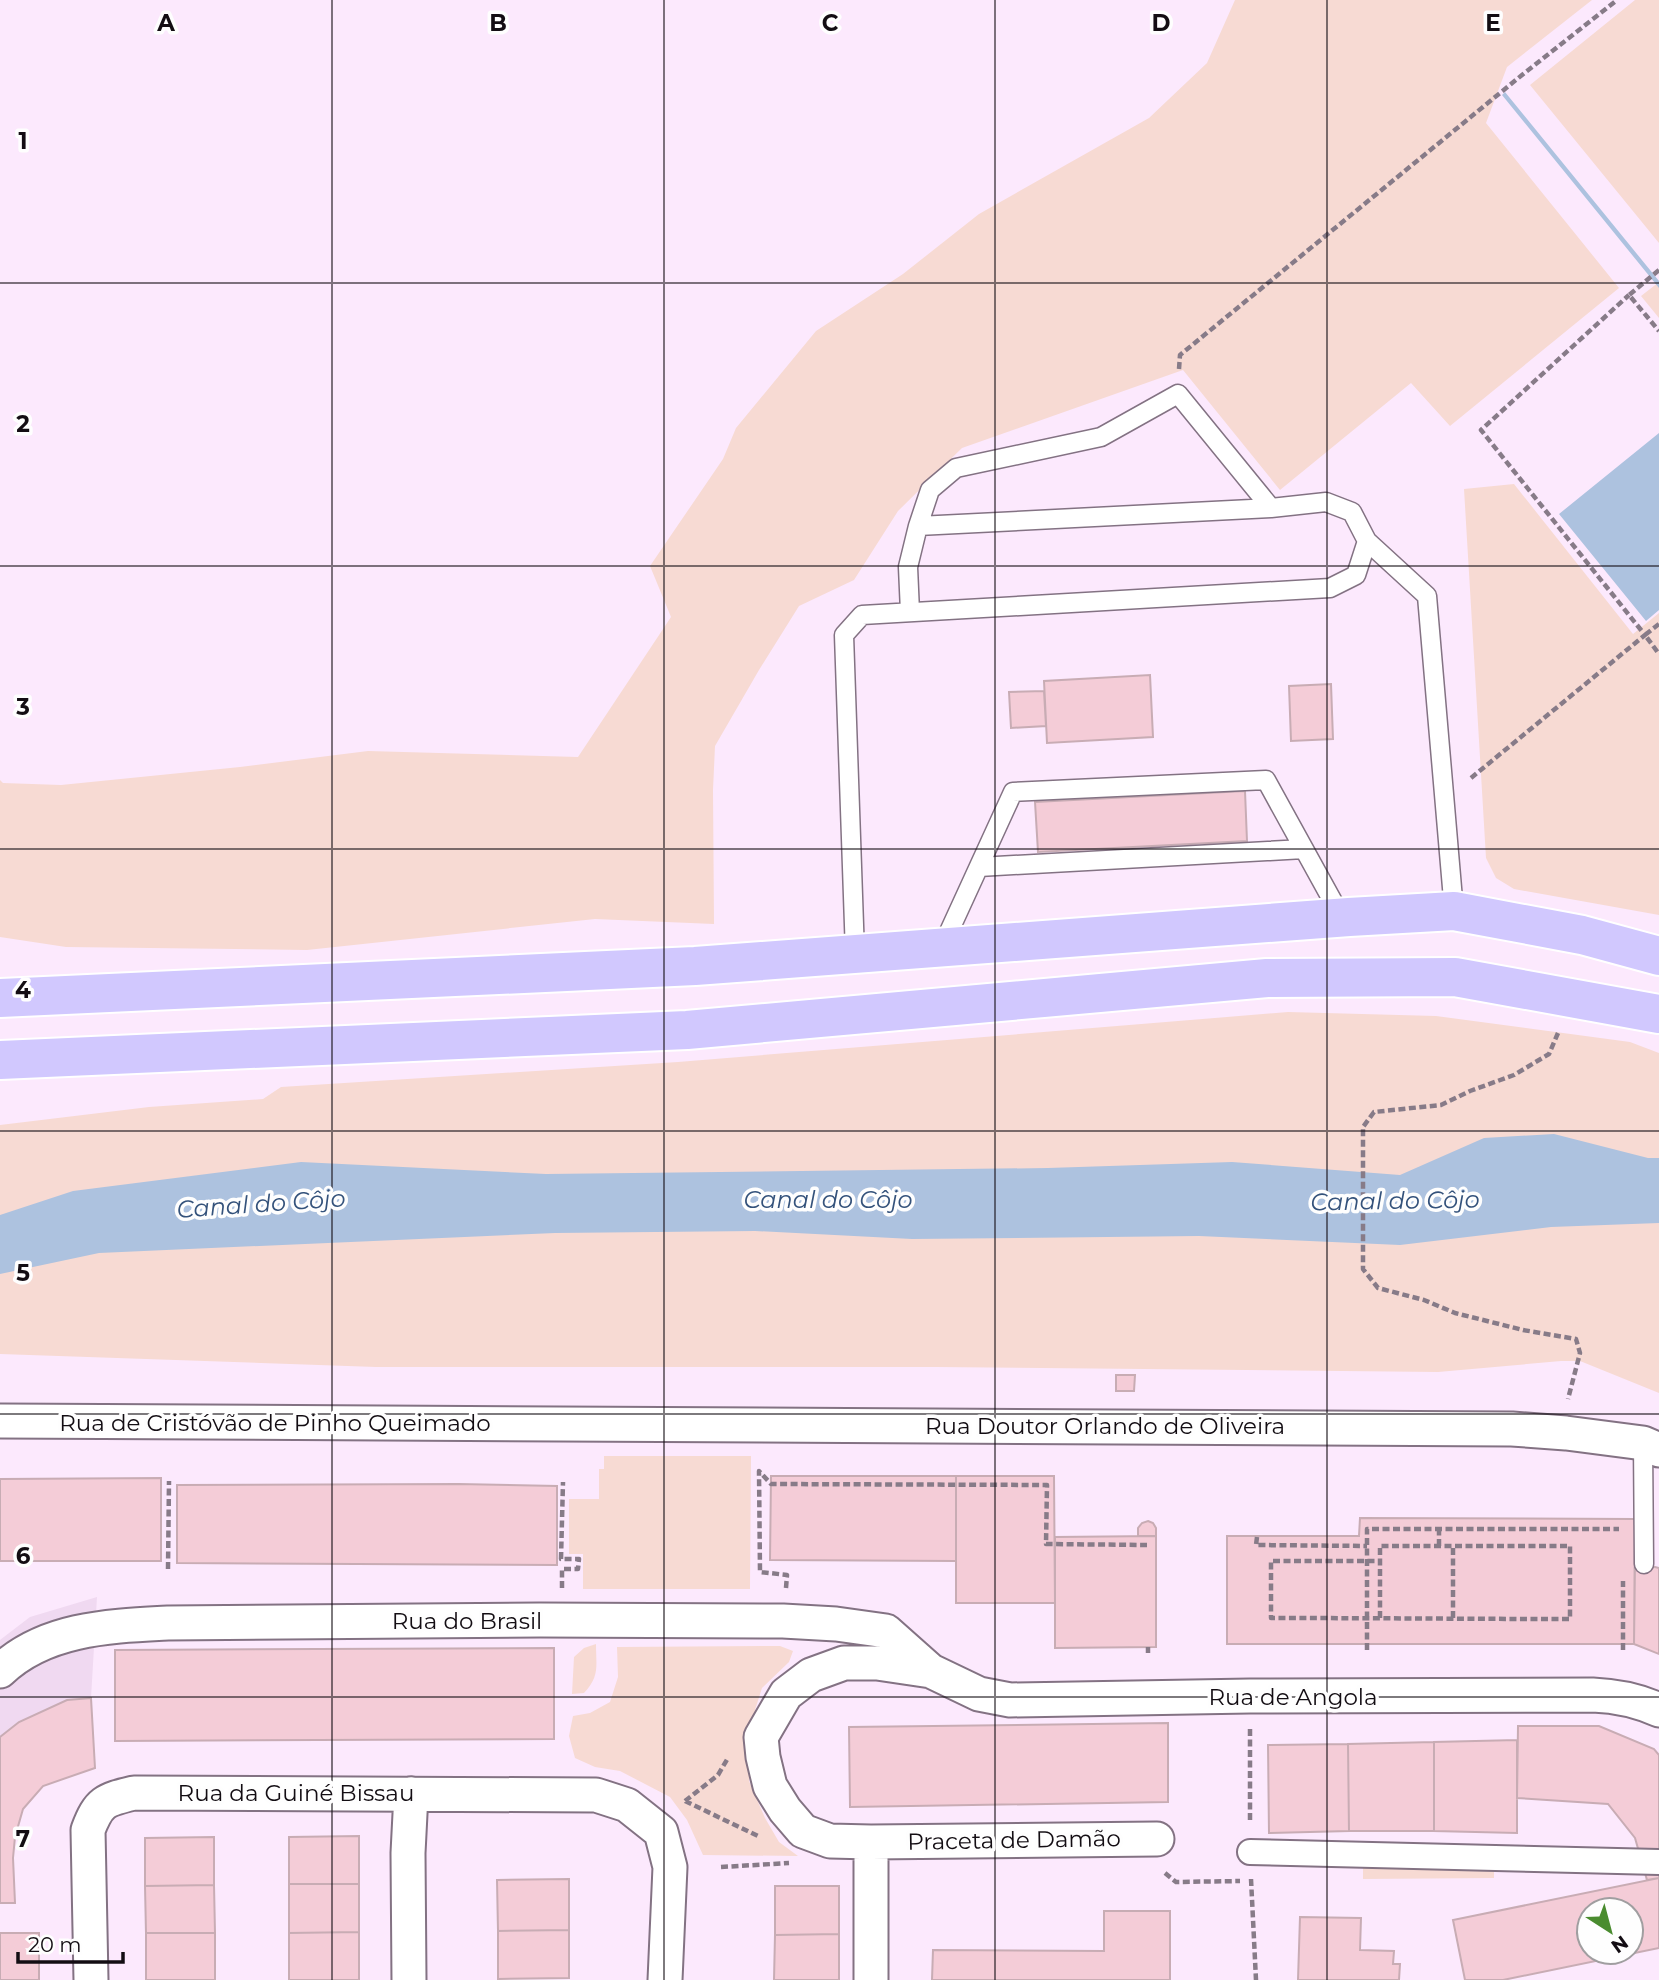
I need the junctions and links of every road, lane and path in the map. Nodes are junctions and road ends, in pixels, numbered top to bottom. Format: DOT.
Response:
graph roads {
  1 [pos="1617,0"];
  2 [pos="1657,272"];
  3 [pos="1629,295"];
  4 [pos="1659,331"];
  5 [pos="1178,394"];
  6 [pos="1271,508"];
  7 [pos="918,526"];
  8 [pos="1367,541"];
  9 [pos="910,612"];
  10 [pos="1659,624"];
  11 [pos="1645,635"];
  12 [pos="1659,654"];
  13 [pos="1471,778"];
  14 [pos="1304,849"];
  15 [pos="979,867"];
  16 [pos="1454,911"];
  17 [pos="1342,918"];
  18 [pos="942,947"];
  19 [pos="855,954"];
  20 [pos="1659,957"];
  21 [pos="0,998"];
  22 [pos="1659,1014"];
  23 [pos="1559,1031"];
  24 [pos="42,1059"];
  25 [pos="0,1060"];
  26 [pos="0,1080"];
  27 [pos="0,1422"];
  28 [pos="549,1424"];
  29 [pos="1566,1433"];
  30 [pos="1651,1447"];
  31 [pos="170,1481"];
  32 [pos="563,1482"];
  33 [pos="1439,1529"];
  34 [pos="1623,1529"];
  35 [pos="1256,1537"];
  36 [pos="1147,1545"];
  37 [pos="1367,1546"];
  38 [pos="1439,1546"];
  39 [pos="1453,1546"];
  40 [pos="1380,1561"];
  41 [pos="1644,1564"];
  42 [pos="760,1565"];
  43 [pos="168,1569"];
  44 [pos="562,1569"];
  45 [pos="1623,1580"];
  46 [pos="1380,1618"];
  47 [pos="1453,1618"];
  48 [pos="1367,1650"];
  49 [pos="1623,1650"];
  50 [pos="0,1671"];
  51 [pos="931,1671"];
  52 [pos="1659,1710"];
  53 [pos="733,1749"];
  54 [pos="411,1794"];
  55 [pos="661,1832"];
  56 [pos="1157,1839"];
  57 [pos="871,1842"];
  58 [pos="1250,1853"];
  59 [pos="798,1862"];
  60 [pos="1659,1862"];
  61 [pos="721,1867"];
  62 [pos="1251,1881"];
  63 [pos="91,1980"];
  64 [pos="409,1980"];
  65 [pos="665,1980"];
  66 [pos="872,1980"];
  1 -- 5 [label="path"];
  2 -- 3 [label="path"];
  3 -- 4 [label="path"];
  3 -- 11 [label="path"];
  5 -- 6 [label="lane"];
  5 -- 7 [label="lane"];
  6 -- 7 [label="lane"];
  6 -- 8 [label="lane"];
  7 -- 9 [label="lane"];
  8 -- 9 [label="lane"];
  8 -- 16 [label="lane"];
  9 -- 19 [label="lane"];
  10 -- 11 [label="path"];
  11 -- 12 [label="path"];
  11 -- 13 [label="path"];
  14 -- 15 [label="lane"];
  14 -- 15 [label="lane"];
  14 -- 17 [label="lane"];
  15 -- 18 [label="lane"];
  16 -- 17 [label="main road"];
  16 -- 20 [label="main road"];
  17 -- 18 [label="main road"];
  18 -- 19 [label="main road"];
  19 -- 21 [label="main road"];
  22 -- 24 [label="main road"];
  23 -- 29 [label="path"];
  24 -- 25 [label="main road"];
  24 -- 26 [label="main road"];
  27 -- 28 [label="street, Rua de Cristóvão de Pinho Queimado"];
  28 -- 29 [label="street, Rua Doutor Orlando de Oliveira"];
  29 -- 30 [label="street, Rua Doutor Orlando de Oliveira"];
  30 -- 41 [label="lane"];
  31 -- 43 [label="path"];
  32 -- 44 [label="path"];
  33 -- 34 [label="path"];
  33 -- 37 [label="path"];
  33 -- 38 [label="path"];
  35 -- 37 [label="path"];
  36 -- 42 [label="path"];
  37 -- 48 [label="path"];
  38 -- 39 [label="path"];
  38 -- 40 [label="path"];
  39 -- 47 [label="path"];
  39 -- 47 [label="path"];
  40 -- 46 [label="path"];
  40 -- 46 [label="path"];
  45 -- 49 [label="path"];
  46 -- 47 [label="path"];
  50 -- 51 [label="street, Rua do Brasil"];
  51 -- 52 [label="street, Rua de Angola"];
  51 -- 57 [label="street, Praceta de Damão"];
  53 -- 55 [label="path"];
  54 -- 55 [label="street, Rua da Guiné Bissau"];
  54 -- 63 [label="street, Rua da Guiné Bissau"];
  54 -- 64 [label="street"];
  55 -- 65 [label="street"];
  56 -- 57 [label="street, Praceta de Damão"];
  56 -- 62 [label="path"];
  57 -- 66 [label="street"];
  58 -- 60 [label="street"];
  59 -- 61 [label="path"];
}
